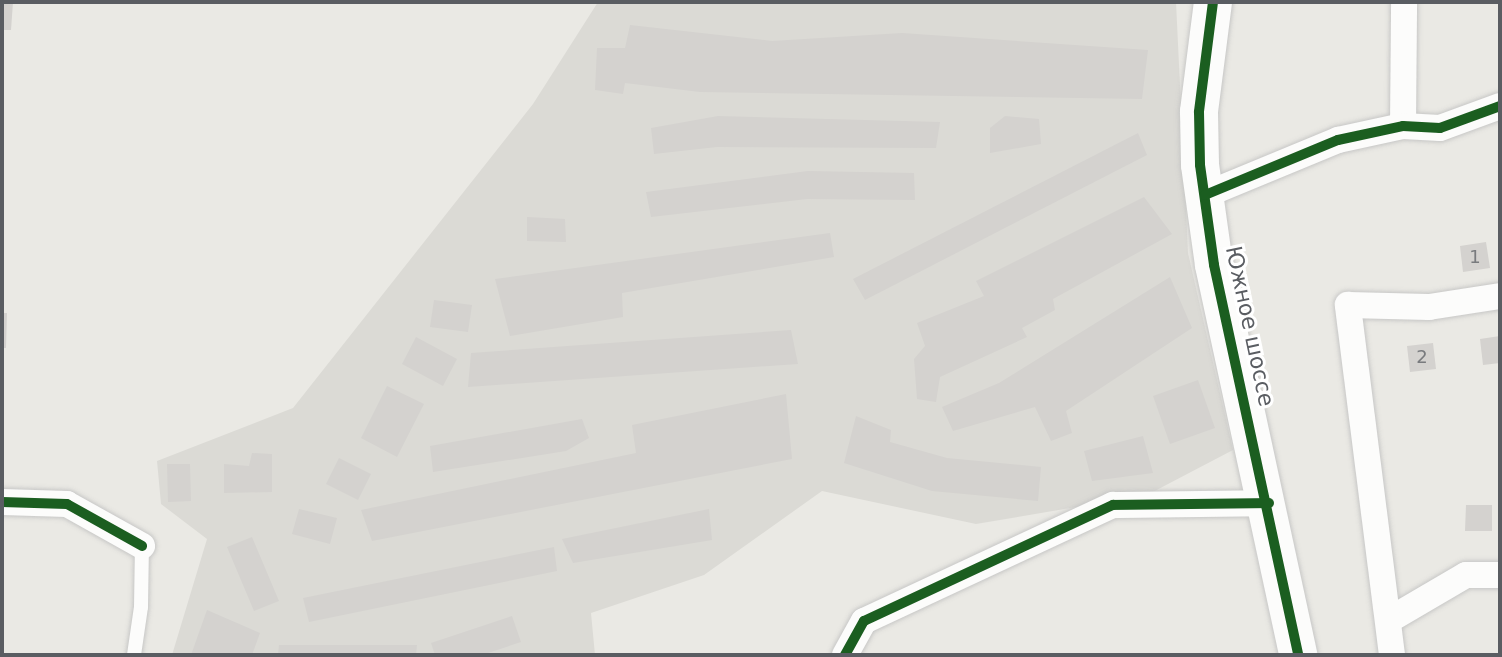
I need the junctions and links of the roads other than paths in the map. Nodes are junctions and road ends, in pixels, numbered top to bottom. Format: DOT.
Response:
graph roads {
  1 [pos="1213,2"];
  2 [pos="1404,2"];
  3 [pos="1500,106"];
  4 [pos="1403,126"];
  5 [pos="1205,195"];
  6 [pos="1500,296"];
  7 [pos="2,502"];
  8 [pos="1269,503"];
  9 [pos="142,546"];
  10 [pos="1500,575"];
  11 [pos="1389,620"];
  12 [pos="134,655"];
  13 [pos="845,655"];
  14 [pos="1298,655"];
  15 [pos="1392,655"];
  1 -- 5 [label="street, Южное шоссе"];
  2 -- 4 [label="street"];
  3 -- 4 [label="street"];
  4 -- 5 [label="street"];
  5 -- 8 [label="street, Южное шоссе"];
  6 -- 11 [label="street"];
  7 -- 9 [label="street"];
  8 -- 13 [label="street"];
  8 -- 14 [label="street, Южное шоссе"];
  9 -- 12 [label="lane"];
  10 -- 11 [label="street"];
  11 -- 15 [label="street"];
}
